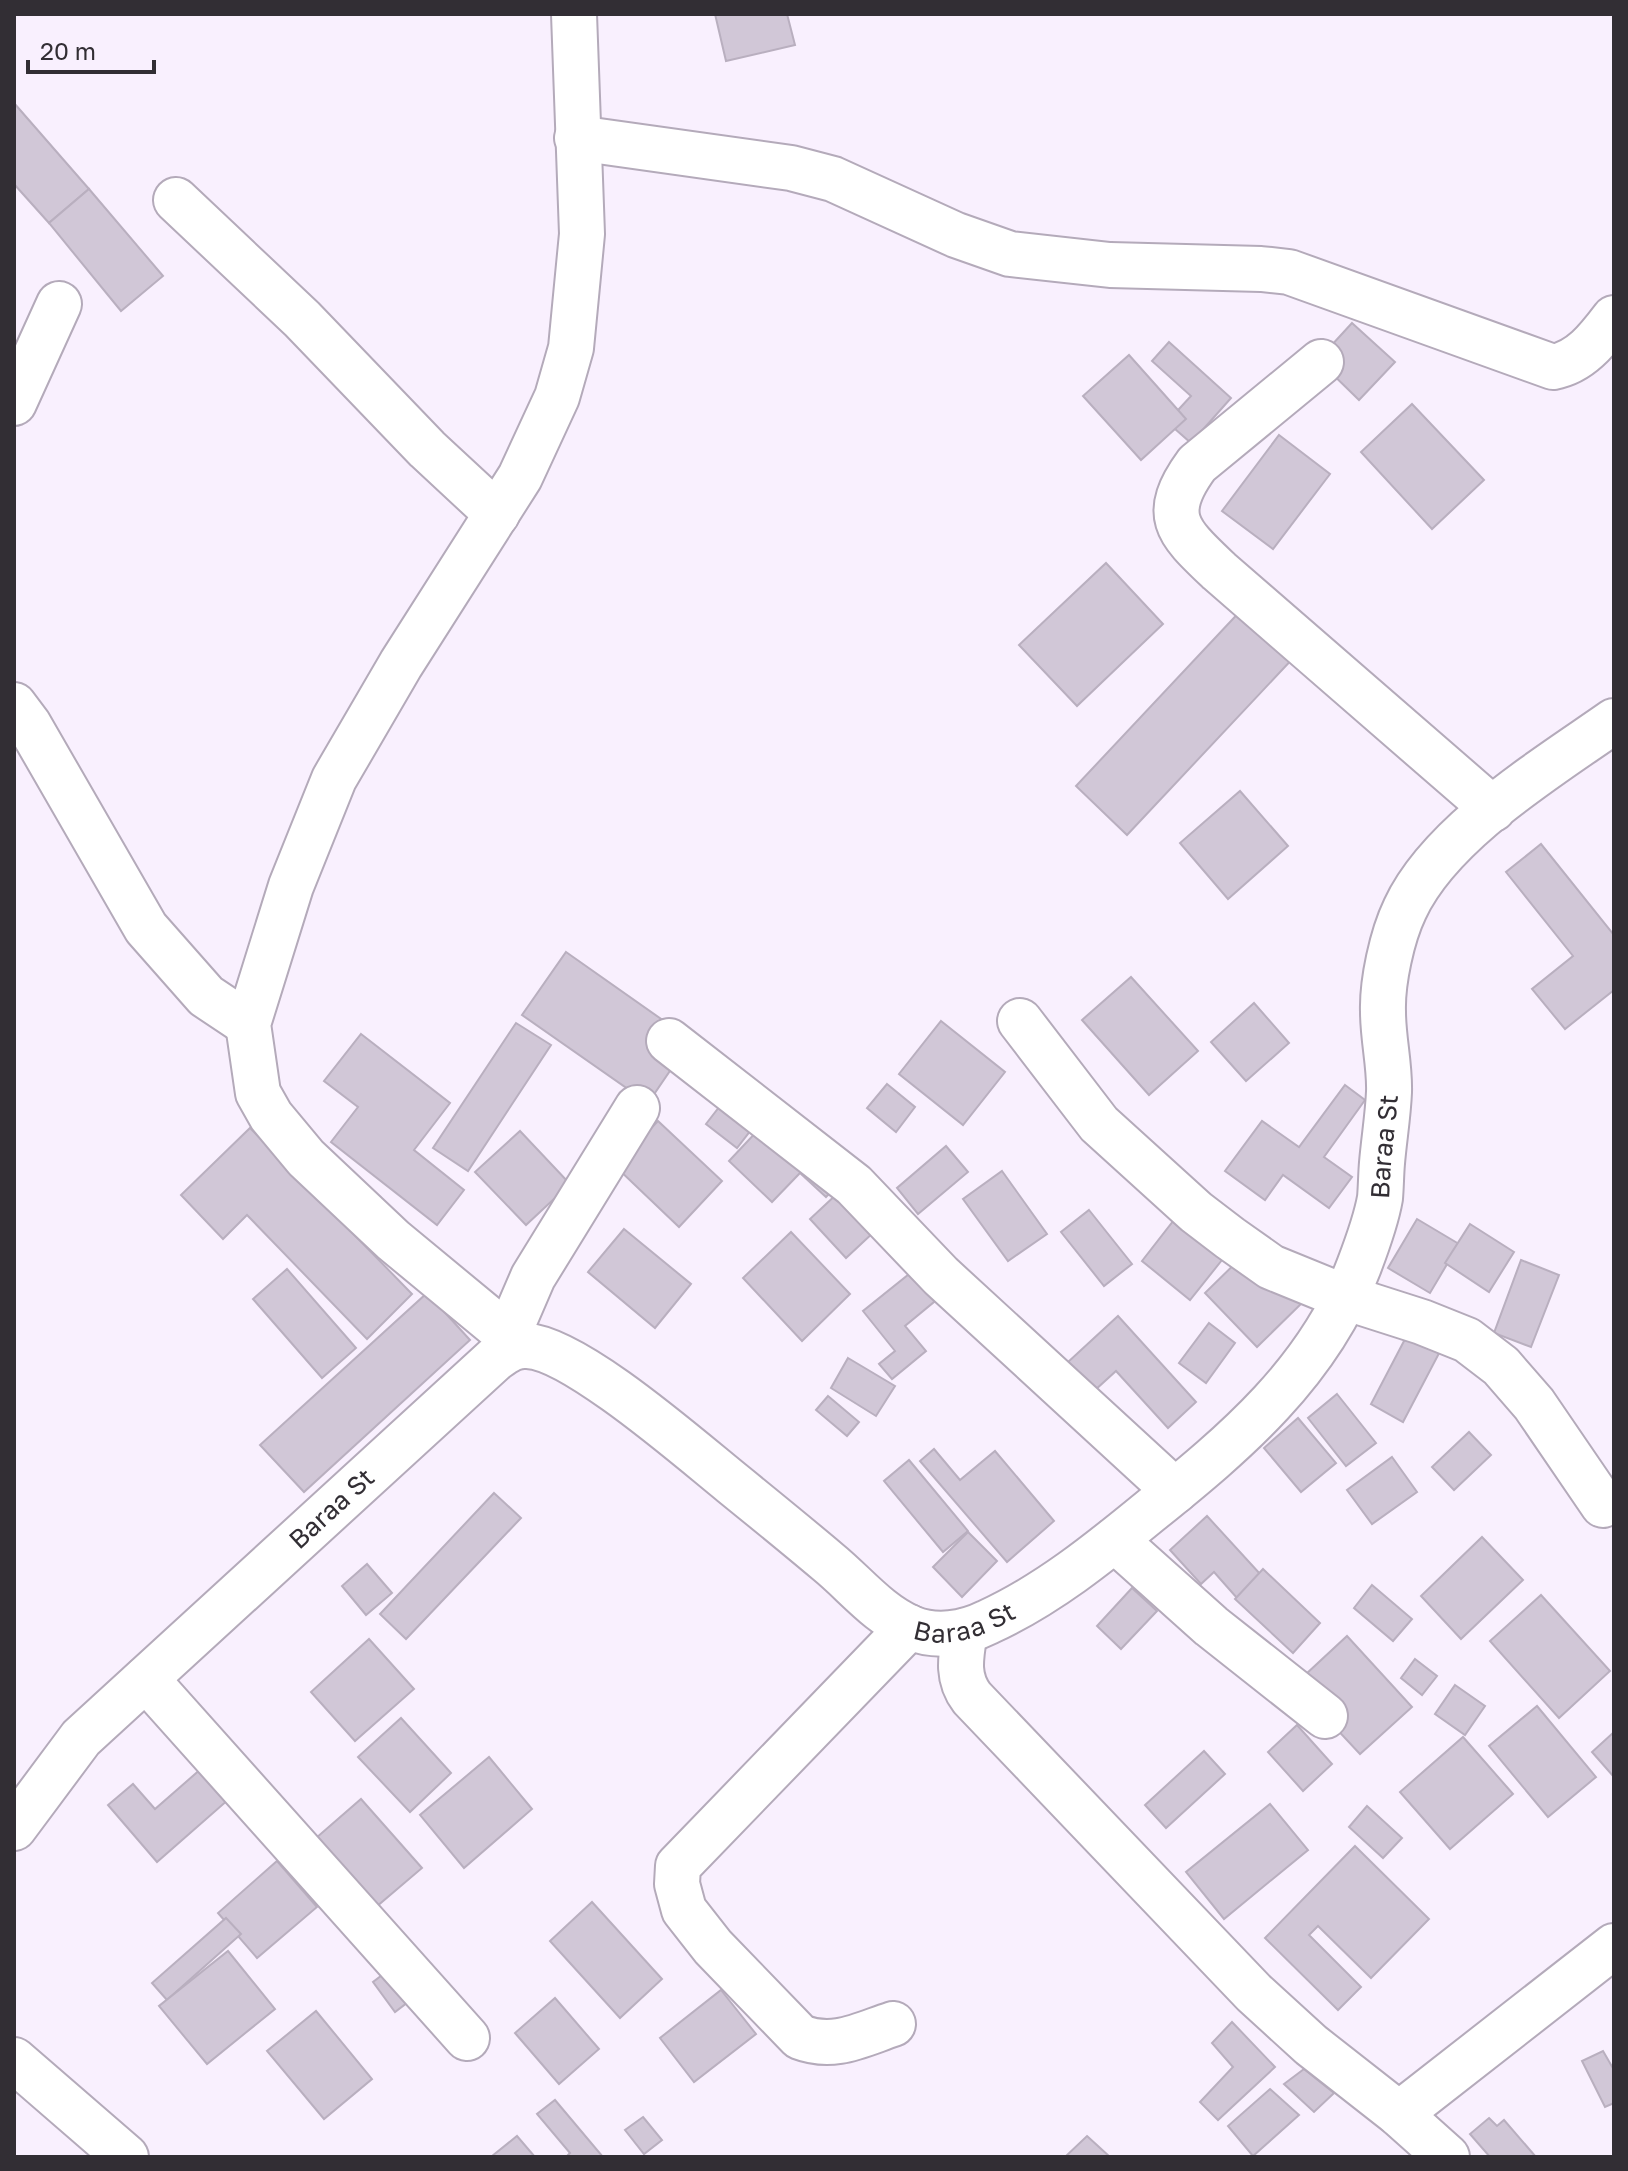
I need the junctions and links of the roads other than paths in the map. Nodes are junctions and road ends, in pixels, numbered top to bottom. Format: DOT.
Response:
graph roads {
  1 [pos="574,14"];
  2 [pos="577,138"];
  3 [pos="176,200"];
  4 [pos="59,304"];
  5 [pos="1614,318"];
  6 [pos="1321,362"];
  7 [pos="14,403"];
  8 [pos="497,514"];
  9 [pos="14,705"];
  10 [pos="1614,721"];
  11 [pos="1493,809"];
  12 [pos="1020,1021"];
  13 [pos="248,1024"];
  14 [pos="669,1041"];
  15 [pos="637,1108"];
  16 [pos="1347,1298"];
  17 [pos="514,1340"];
  18 [pos="1175,1491"];
  19 [pos="1603,1505"];
  20 [pos="1115,1540"];
  21 [pos="909,1627"];
  22 [pos="965,1631"];
  23 [pos="146,1679"];
  24 [pos="1325,1716"];
  25 [pos="14,1828"];
  26 [pos="1614,1946"];
  27 [pos="893,2024"];
  28 [pos="467,2038"];
  29 [pos="14,2060"];
  30 [pos="1399,2114"];
  31 [pos="126,2157"];
  32 [pos="1447,2157"];
  1 -- 2 [label="street"];
  2 -- 5 [label="street"];
  2 -- 8 [label="street"];
  3 -- 8 [label="street"];
  4 -- 7 [label="street"];
  6 -- 11 [label="street"];
  8 -- 13 [label="street"];
  9 -- 13 [label="street"];
  10 -- 11 [label="street, Baraa St"];
  11 -- 16 [label="street, Baraa St"];
  12 -- 16 [label="street"];
  13 -- 17 [label="street"];
  14 -- 18 [label="street"];
  15 -- 17 [label="street"];
  16 -- 18 [label="street, Baraa St"];
  16 -- 19 [label="street"];
  17 -- 21 [label="street, Baraa St"];
  17 -- 23 [label="street, Baraa St"];
  18 -- 20 [label="street, Baraa St"];
  20 -- 22 [label="street, Baraa St"];
  20 -- 24 [label="street"];
  21 -- 22 [label="street, Baraa St"];
  21 -- 27 [label="street"];
  22 -- 30 [label="street"];
  23 -- 25 [label="street, Baraa St"];
  23 -- 28 [label="street"];
  26 -- 30 [label="street"];
  29 -- 31 [label="street"];
  30 -- 32 [label="street"];
}
